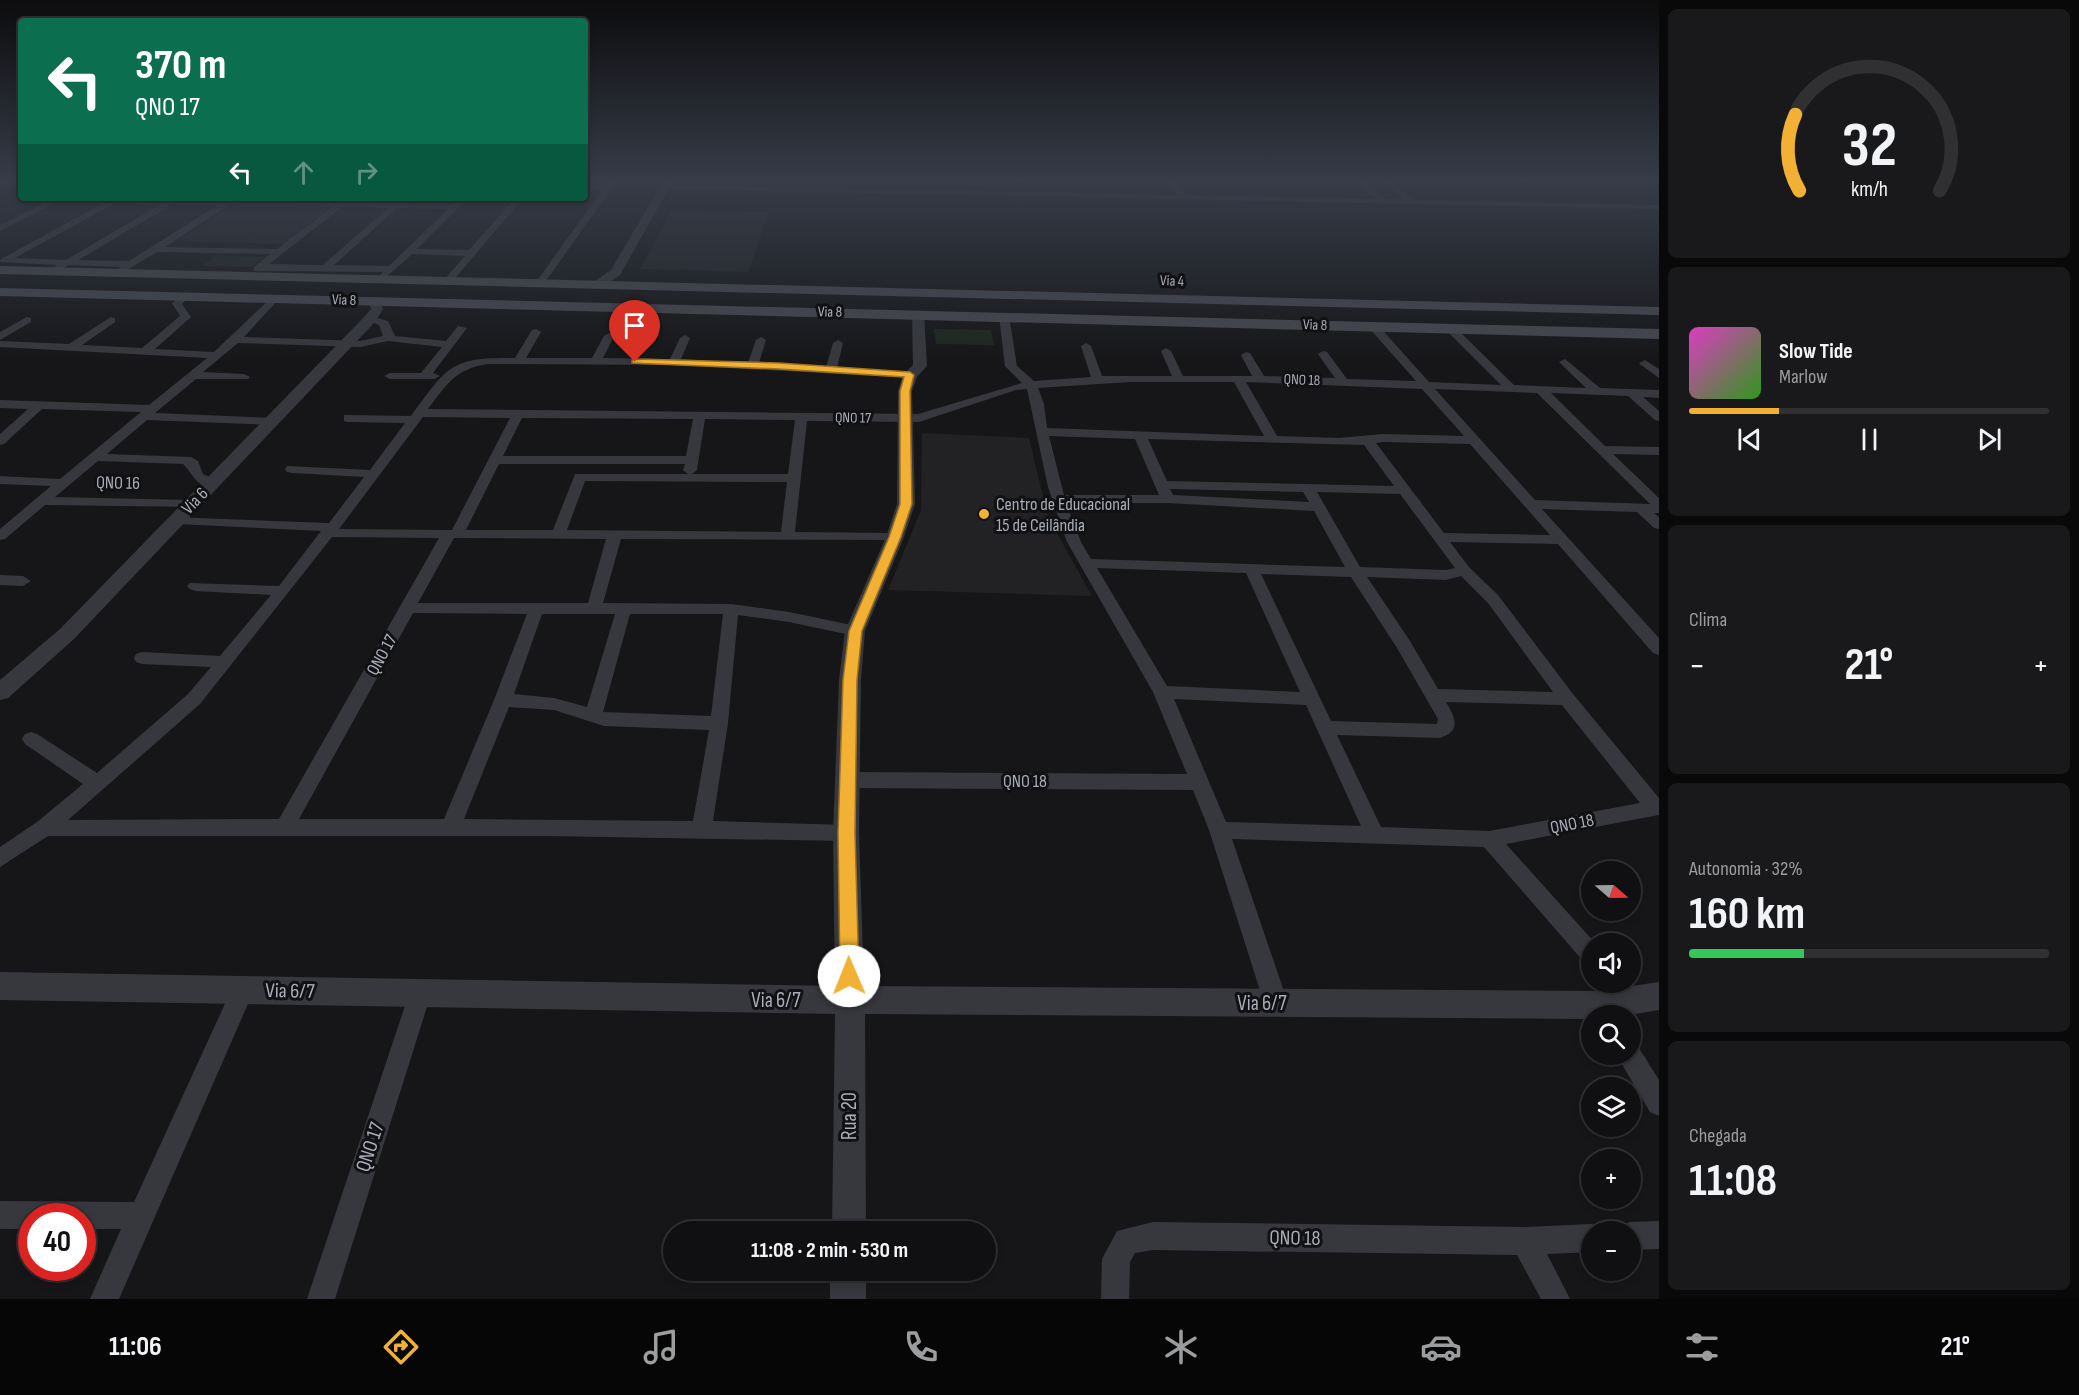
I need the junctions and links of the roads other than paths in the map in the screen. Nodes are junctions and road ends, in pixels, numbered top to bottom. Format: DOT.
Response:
graph roads {
  1 [pos="41,242"];
  2 [pos="102,242"];
  3 [pos="166,242"];
  4 [pos="292,242"];
  5 [pos="355,242"];
  6 [pos="419,242"];
  7 [pos="481,242"];
  8 [pos="569,242"];
  9 [pos="637,242"];
  10 [pos="155,249"];
  11 [pos="410,251"];
  12 [pos="279,252"];
  13 [pos="471,253"];
  14 [pos="67,262"];
  15 [pos="1,264"];
  16 [pos="131,264"];
  17 [pos="52,271"];
  18 [pos="255,271"];
  19 [pos="321,272"];
  20 [pos="117,273"];
  21 [pos="386,273"];
  22 [pos="147,274"];
  23 [pos="619,279"];
  24 [pos="448,281"];
  25 [pos="540,283"];
  26 [pos="723,288"];
  27 [pos="770,289"];
  28 [pos="0,292"];
  29 [pos="84,294"];
  30 [pos="113,295"];
  31 [pos="185,296"];
  32 [pos="1145,297"];
  33 [pos="274,298"];
  34 [pos="699,309"];
  35 [pos="1604,309"];
  36 [pos="1635,310"];
  37 [pos="755,311"];
  38 [pos="1659,311"];
  39 [pos="373,312"];
  40 [pos="918,314"];
  41 [pos="1004,316"];
  42 [pos="27,320"];
  43 [pos="1153,320"];
  44 [pos="107,323"];
  45 [pos="1372,326"];
  46 [pos="462,328"];
  47 [pos="1451,329"];
  48 [pos="536,332"];
  49 [pos="1659,332"];
  50 [pos="1620,333"];
  51 [pos="609,336"];
  52 [pos="0,337"];
  53 [pos="389,338"];
  54 [pos="685,338"];
  55 [pos="235,340"];
  56 [pos="761,340"];
  57 [pos="838,343"];
  58 [pos="0,344"];
  59 [pos="346,344"];
  60 [pos="448,344"];
  61 [pos="1086,346"];
  62 [pos="72,347"];
  63 [pos="145,351"];
  64 [pos="1166,351"];
  65 [pos="1323,354"];
  66 [pos="217,355"];
  67 [pos="1246,355"];
  68 [pos="438,357"];
  69 [pos="519,361"];
  70 [pos="596,361"];
  71 [pos="674,362"];
  72 [pos="1565,362"];
  73 [pos="1645,363"];
  74 [pos="467,364"];
  75 [pos="753,365"];
  76 [pos="831,370"];
  77 [pos="192,375"];
  78 [pos="910,375"];
  79 [pos="1659,375"];
  80 [pos="244,376"];
  81 [pos="390,376"];
  82 [pos="424,376"];
  83 [pos="447,376"];
  84 [pos="1179,379"];
  85 [pos="1238,379"];
  86 [pos="1260,379"];
  87 [pos="1098,380"];
  88 [pos="1343,382"];
  89 [pos="1030,384"];
  90 [pos="1427,385"];
  91 [pos="1510,387"];
  92 [pos="1541,390"];
  93 [pos="1596,391"];
  94 [pos="1630,392"];
  95 [pos="1659,394"];
  96 [pos="0,404"];
  97 [pos="39,405"];
  98 [pos="147,412"];
  99 [pos="518,414"];
  100 [pos="700,415"];
  101 [pos="418,416"];
  102 [pos="801,417"];
  103 [pos="1659,417"];
  104 [pos="348,418"];
  105 [pos="904,418"];
  106 [pos="272,422"];
  107 [pos="1042,432"];
  108 [pos="1140,436"];
  109 [pos="1273,440"];
  110 [pos="1474,440"];
  111 [pos="0,441"];
  112 [pos="1368,441"];
  113 [pos="1604,450"];
  114 [pos="1659,451"];
  115 [pos="95,457"];
  116 [pos="496,460"];
  117 [pos="584,460"];
  118 [pos="692,460"];
  119 [pos="292,470"];
  120 [pos="374,474"];
  121 [pos="580,477"];
  122 [pos="689,477"];
  123 [pos="794,478"];
  124 [pos="0,480"];
  125 [pos="213,482"];
  126 [pos="63,483"];
  127 [pos="1162,485"];
  128 [pos="1308,488"];
  129 [pos="1405,490"];
  130 [pos="1058,499"];
  131 [pos="1167,499"];
  132 [pos="42,501"];
  133 [pos="192,504"];
  134 [pos="1532,504"];
  135 [pos="1318,507"];
  136 [pos="1659,507"];
  137 [pos="1642,509"];
  138 [pos="177,520"];
  139 [pos="1659,525"];
  140 [pos="329,530"];
  141 [pos="453,534"];
  142 [pos="615,534"];
  143 [pos="558,535"];
  144 [pos="788,535"];
  145 [pos="0,536"];
  146 [pos="895,537"];
  147 [pos="1438,537"];
  148 [pos="1561,540"];
  149 [pos="1086,563"];
  150 [pos="1251,568"];
  151 [pos="1464,570"];
  152 [pos="1355,571"];
  153 [pos="0,580"];
  154 [pos="23,581"];
  155 [pos="195,586"];
  156 [pos="283,591"];
  157 [pos="537,607"];
  158 [pos="408,608"];
  159 [pos="594,608"];
  160 [pos="624,609"];
  161 [pos="732,609"];
  162 [pos="855,631"];
  163 [pos="1659,649"];
  164 [pos="142,658"];
  165 [pos="226,662"];
  166 [pos="0,692"];
  167 [pos="1162,693"];
  168 [pos="1434,695"];
  169 [pos="1312,699"];
  170 [pos="1566,699"];
  171 [pos="503,700"];
  172 [pos="593,715"];
  173 [pos="719,723"];
  174 [pos="1326,728"];
  175 [pos="31,739"];
  176 [pos="849,780"];
  177 [pos="1201,782"];
  178 [pos="97,783"];
  179 [pos="1657,807"];
  180 [pos="451,826"];
  181 [pos="285,827"];
  182 [pos="44,828"];
  183 [pos="702,828"];
  184 [pos="1219,830"];
  185 [pos="846,833"];
  186 [pos="1375,836"];
  187 [pos="1490,839"];
  188 [pos="0,858"];
  189 [pos="1581,942"];
  190 [pos="0,986"];
  191 [pos="243,990"];
  192 [pos="1636,993"];
  193 [pos="420,994"];
  194 [pos="850,1000"];
  195 [pos="1276,1003"];
  196 [pos="1611,1005"];
  197 [pos="1581,1010"];
  198 [pos="1635,1065"];
  199 [pos="1659,1103"];
  200 [pos="0,1215"];
  201 [pos="142,1216"];
  202 [pos="849,1221"];
  203 [pos="1659,1235"];
  204 [pos="1641,1236"];
  205 [pos="1581,1238"];
  206 [pos="1525,1241"];
  207 [pos="848,1281"];
  208 [pos="104,1299"];
  209 [pos="321,1299"];
  210 [pos="848,1299"];
  211 [pos="1115,1299"];
  212 [pos="1556,1299"];
  1 -- 15 [label="street"];
  2 -- 14 [label="street"];
  3 -- 10 [label="street"];
  4 -- 12 [label="street"];
  5 -- 19 [label="street"];
  6 -- 11 [label="street"];
  7 -- 13 [label="street"];
  8 -- 25 [label="street"];
  9 -- 23 [label="street"];
  10 -- 12 [label="street"];
  10 -- 16 [label="street"];
  11 -- 13 [label="street"];
  11 -- 21 [label="street"];
  12 -- 18 [label="street"];
  13 -- 24 [label="street"];
  14 -- 15 [label="street"];
  14 -- 16 [label="street"];
  14 -- 17 [label="street"];
  15 -- 17 [label="main road, Via 4"];
  16 -- 20 [label="street"];
  17 -- 20 [label="main road, Via 4"];
  18 -- 19 [label="main road, Via 4"];
  18 -- 22 [label="main road, Via 4"];
  19 -- 21 [label="main road, Via 4"];
  20 -- 22 [label="main road, Via 4"];
  20 -- 29 [label="main road"];
  21 -- 24 [label="main road, Via 4"];
  22 -- 30 [label="main road"];
  23 -- 25 [label="main road, Via 4"];
  23 -- 26 [label="main road, Via 4"];
  24 -- 25 [label="main road, Via 4"];
  26 -- 27 [label="main road, Via 4"];
  26 -- 34 [label="main road"];
  27 -- 32 [label="main road, Via 4"];
  27 -- 37 [label="main road"];
  28 -- 29 [label="main road, Via 8"];
  29 -- 30 [label="main road, Via 8"];
  30 -- 31 [label="main road, Via 8"];
  31 -- 33 [label="main road, Via 8"];
  31 -- 63 [label="street"];
  32 -- 35 [label="main road, Via 4"];
  32 -- 43 [label="main road"];
  33 -- 39 [label="main road, Via 8"];
  33 -- 55 [label="street, QNO 16"];
  34 -- 37 [label="main road, Via 8"];
  34 -- 39 [label="main road, Via 8"];
  35 -- 36 [label="main road, Via 4"];
  35 -- 50 [label="main road"];
  36 -- 38 [label="main road, Via 4"];
  36 -- 49 [label="main road"];
  37 -- 40 [label="main road, Via 8"];
  39 -- 53 [label="street"];
  39 -- 59 [label="street, Via 6"];
  40 -- 41 [label="main road, Via 8"];
  40 -- 78 [label="street, Rua 20"];
  41 -- 43 [label="main road, Via 8"];
  41 -- 89 [label="street"];
  42 -- 52 [label="street"];
  43 -- 45 [label="main road, Via 8"];
  44 -- 62 [label="street"];
  45 -- 47 [label="main road, Via 8"];
  45 -- 90 [label="street"];
  46 -- 60 [label="street"];
  47 -- 50 [label="main road, Via 8"];
  47 -- 91 [label="street"];
  48 -- 69 [label="street"];
  49 -- 50 [label="main road, Via 8"];
  51 -- 70 [label="street"];
  53 -- 59 [label="street"];
  53 -- 60 [label="street"];
  54 -- 71 [label="street"];
  55 -- 59 [label="street"];
  55 -- 66 [label="street, QNO 16"];
  56 -- 75 [label="street"];
  57 -- 76 [label="street"];
  58 -- 62 [label="street"];
  59 -- 106 [label="street, Via 6"];
  60 -- 68 [label="street"];
  61 -- 87 [label="street"];
  62 -- 63 [label="street"];
  63 -- 66 [label="street"];
  64 -- 84 [label="street"];
  65 -- 88 [label="street, QNO 18"];
  66 -- 77 [label="street, QNO 16"];
  67 -- 86 [label="street, QNO 18"];
  68 -- 74 [label="street"];
  68 -- 82 [label="street"];
  69 -- 70 [label="street"];
  69 -- 74 [label="street"];
  70 -- 71 [label="street"];
  71 -- 75 [label="street"];
  72 -- 93 [label="street"];
  73 -- 79 [label="street"];
  74 -- 83 [label="street"];
  75 -- 76 [label="street"];
  76 -- 78 [label="street"];
  77 -- 80 [label="street"];
  77 -- 98 [label="street, QNO 16"];
  78 -- 105 [label="street, Rua 20"];
  81 -- 82 [label="street"];
  82 -- 83 [label="street"];
  83 -- 101 [label="street"];
  84 -- 85 [label="street, QNO 18"];
  84 -- 87 [label="street, QNO 18"];
  85 -- 86 [label="street, QNO 18"];
  85 -- 109 [label="street"];
  86 -- 88 [label="street, QNO 18"];
  87 -- 89 [label="street, QNO 18"];
  88 -- 90 [label="street, QNO 18"];
  89 -- 105 [label="street, QNO 18"];
  89 -- 107 [label="street"];
  90 -- 91 [label="street, QNO 18"];
  90 -- 110 [label="street"];
  91 -- 92 [label="street, QNO 18"];
  92 -- 93 [label="street, QNO 18"];
  92 -- 113 [label="street"];
  93 -- 94 [label="street, QNO 18"];
  94 -- 95 [label="street, QNO 18"];
  94 -- 103 [label="street"];
  96 -- 97 [label="street"];
  97 -- 98 [label="street"];
  97 -- 111 [label="street"];
  98 -- 106 [label="street"];
  98 -- 115 [label="street, QNO 16"];
  99 -- 100 [label="street, QNO 17"];
  99 -- 101 [label="street, QNO 17"];
  99 -- 116 [label="street, QNO 17"];
  100 -- 102 [label="street, QNO 17"];
  100 -- 118 [label="street"];
  101 -- 104 [label="street, QNO 17"];
  101 -- 120 [label="street"];
  102 -- 105 [label="street, QNO 17"];
  102 -- 123 [label="street"];
  105 -- 146 [label="street, Rua 20"];
  106 -- 125 [label="street, Via 6"];
  107 -- 108 [label="street"];
  107 -- 130 [label="street"];
  108 -- 109 [label="street"];
  108 -- 127 [label="street"];
  109 -- 112 [label="street"];
  110 -- 112 [label="street"];
  110 -- 134 [label="street"];
  112 -- 129 [label="street, QNO 18"];
  113 -- 114 [label="street"];
  113 -- 136 [label="street"];
  115 -- 125 [label="street, QNO 16"];
  115 -- 126 [label="street, QNO 16"];
  116 -- 117 [label="street"];
  116 -- 141 [label="street, QNO 17"];
  117 -- 118 [label="street"];
  117 -- 121 [label="street"];
  118 -- 122 [label="street"];
  119 -- 120 [label="street"];
  120 -- 140 [label="street"];
  121 -- 122 [label="street"];
  121 -- 143 [label="street"];
  122 -- 123 [label="street"];
  123 -- 144 [label="street"];
  124 -- 126 [label="street"];
  125 -- 133 [label="street, Via 6"];
  126 -- 132 [label="street, QNO 16"];
  127 -- 128 [label="street"];
  127 -- 131 [label="street"];
  128 -- 129 [label="street"];
  128 -- 135 [label="street"];
  129 -- 147 [label="street, QNO 18"];
  130 -- 131 [label="street"];
  130 -- 149 [label="street"];
  131 -- 135 [label="street"];
  132 -- 133 [label="street, QNO 16"];
  132 -- 145 [label="street, QNO 16"];
  133 -- 138 [label="street, Via 6"];
  134 -- 137 [label="street"];
  134 -- 148 [label="street"];
  135 -- 152 [label="street"];
  136 -- 137 [label="street"];
  137 -- 139 [label="street"];
  138 -- 140 [label="street"];
  138 -- 166 [label="street, Via 6"];
  140 -- 141 [label="street"];
  140 -- 156 [label="street"];
  141 -- 143 [label="street"];
  141 -- 158 [label="street, QNO 17"];
  142 -- 143 [label="street"];
  142 -- 144 [label="street"];
  142 -- 159 [label="street"];
  144 -- 146 [label="street"];
  146 -- 162 [label="street, Rua 20"];
  147 -- 148 [label="street"];
  147 -- 151 [label="street, QNO 18"];
  148 -- 163 [label="street"];
  149 -- 150 [label="street"];
  149 -- 167 [label="street"];
  150 -- 152 [label="street"];
  150 -- 169 [label="street"];
  151 -- 152 [label="street"];
  151 -- 170 [label="street, QNO 18"];
  152 -- 168 [label="street"];
  153 -- 154 [label="street"];
  155 -- 156 [label="street"];
  156 -- 165 [label="street"];
  157 -- 158 [label="street"];
  157 -- 159 [label="street"];
  157 -- 171 [label="street"];
  158 -- 181 [label="street, QNO 17"];
  159 -- 160 [label="street"];
  160 -- 161 [label="street"];
  160 -- 172 [label="street"];
  161 -- 162 [label="street"];
  161 -- 173 [label="street"];
  162 -- 176 [label="street, Rua 20"];
  164 -- 165 [label="street"];
  165 -- 178 [label="street"];
  167 -- 169 [label="street"];
  167 -- 177 [label="street"];
  168 -- 170 [label="street"];
  168 -- 174 [label="street"];
  169 -- 174 [label="street"];
  170 -- 179 [label="street, QNO 18"];
  171 -- 172 [label="street"];
  171 -- 180 [label="street"];
  172 -- 173 [label="street"];
  173 -- 183 [label="street"];
  174 -- 186 [label="street"];
  175 -- 178 [label="street"];
  176 -- 177 [label="street, QNO 18"];
  176 -- 185 [label="street, Rua 20"];
  177 -- 184 [label="street"];
  178 -- 182 [label="street"];
  179 -- 187 [label="street, QNO 18"];
  180 -- 181 [label="street"];
  180 -- 183 [label="street"];
  181 -- 182 [label="street"];
  182 -- 188 [label="street"];
  183 -- 185 [label="street"];
  184 -- 186 [label="street, QNO 18"];
  184 -- 195 [label="street"];
  185 -- 194 [label="street, Rua 20"];
  186 -- 187 [label="street, QNO 18"];
  187 -- 189 [label="street"];
  190 -- 191 [label="street, Via 6/7"];
  191 -- 193 [label="street, Via 6/7"];
  191 -- 201 [label="street"];
  192 -- 196 [label="street, Via 6/7"];
  193 -- 194 [label="street, Via 6/7"];
  193 -- 209 [label="street, QNO 17"];
  194 -- 195 [label="street, Via 6/7"];
  194 -- 202 [label="street, Rua 20"];
  195 -- 197 [label="street, Via 6/7"];
  198 -- 199 [label="street"];
  200 -- 201 [label="street"];
  201 -- 208 [label="street"];
  203 -- 204 [label="street"];
  205 -- 206 [label="street, QNO 18"];
  206 -- 211 [label="street, QNO 18"];
  206 -- 212 [label="street"];
  207 -- 210 [label="street"];
}
